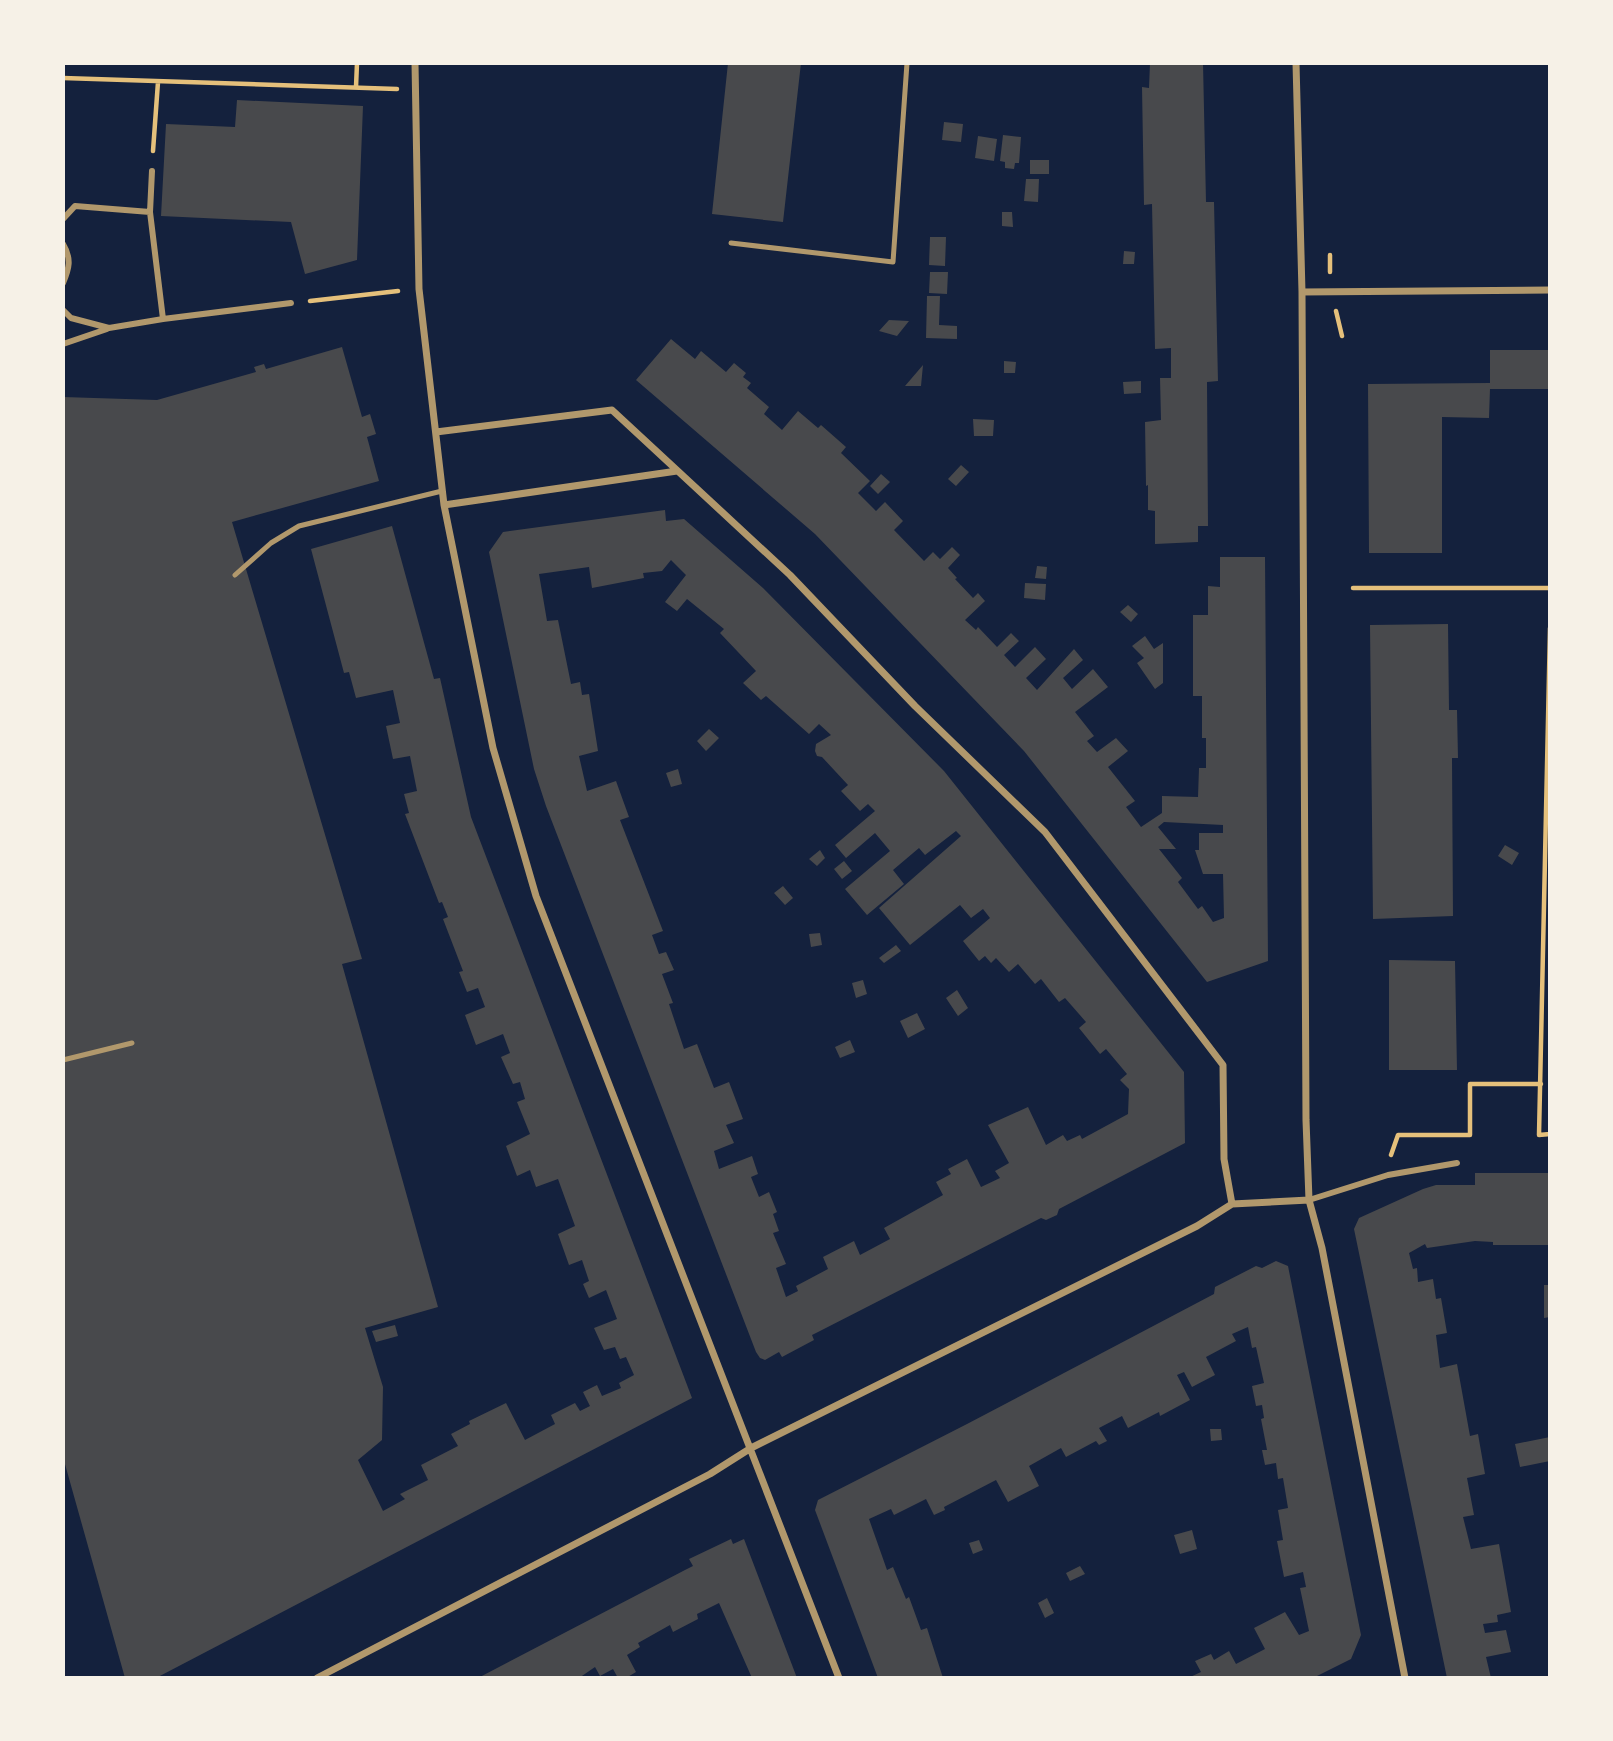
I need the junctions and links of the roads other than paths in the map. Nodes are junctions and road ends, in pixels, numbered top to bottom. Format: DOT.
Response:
graph roads {
  1 [pos="415,63"];
  2 [pos="907,63"];
  3 [pos="1296,63"];
  4 [pos="152,171"];
  5 [pos="150,212"];
  6 [pos="63,219"];
  7 [pos="731,243"];
  8 [pos="63,244"];
  9 [pos="63,284"];
  10 [pos="1550,290"];
  11 [pos="1302,292"];
  12 [pos="291,303"];
  13 [pos="63,310"];
  14 [pos="163,319"];
  15 [pos="109,328"];
  16 [pos="63,344"];
  17 [pos="436,432"];
  18 [pos="677,471"];
  19 [pos="442,491"];
  20 [pos="444,505"];
  21 [pos="235,575"];
  22 [pos="132,1043"];
  23 [pos="63,1060"];
  24 [pos="1457,1163"];
  25 [pos="1309,1200"];
  26 [pos="1232,1204"];
  27 [pos="751,1448"];
  28 [pos="317,1678"];
  29 [pos="839,1678"];
  30 [pos="1405,1678"];
  1 -- 17 [label="street"];
  2 -- 7 [label="lane"];
  3 -- 11 [label="street"];
  4 -- 5 [label="street"];
  5 -- 6 [label="street"];
  5 -- 14 [label="street"];
  8 -- 9 [label="street"];
  10 -- 11 [label="street"];
  11 -- 25 [label="street"];
  12 -- 14 [label="street"];
  13 -- 15 [label="street"];
  14 -- 15 [label="street"];
  15 -- 16 [label="street"];
  17 -- 18 [label="street"];
  17 -- 19 [label="street"];
  18 -- 20 [label="street"];
  18 -- 26 [label="street"];
  19 -- 20 [label="street"];
  19 -- 21 [label="lane"];
  20 -- 27 [label="street"];
  22 -- 23 [label="lane"];
  24 -- 25 [label="street"];
  25 -- 26 [label="street"];
  25 -- 30 [label="street"];
  26 -- 27 [label="street"];
  27 -- 28 [label="street"];
  27 -- 29 [label="street"];
}
